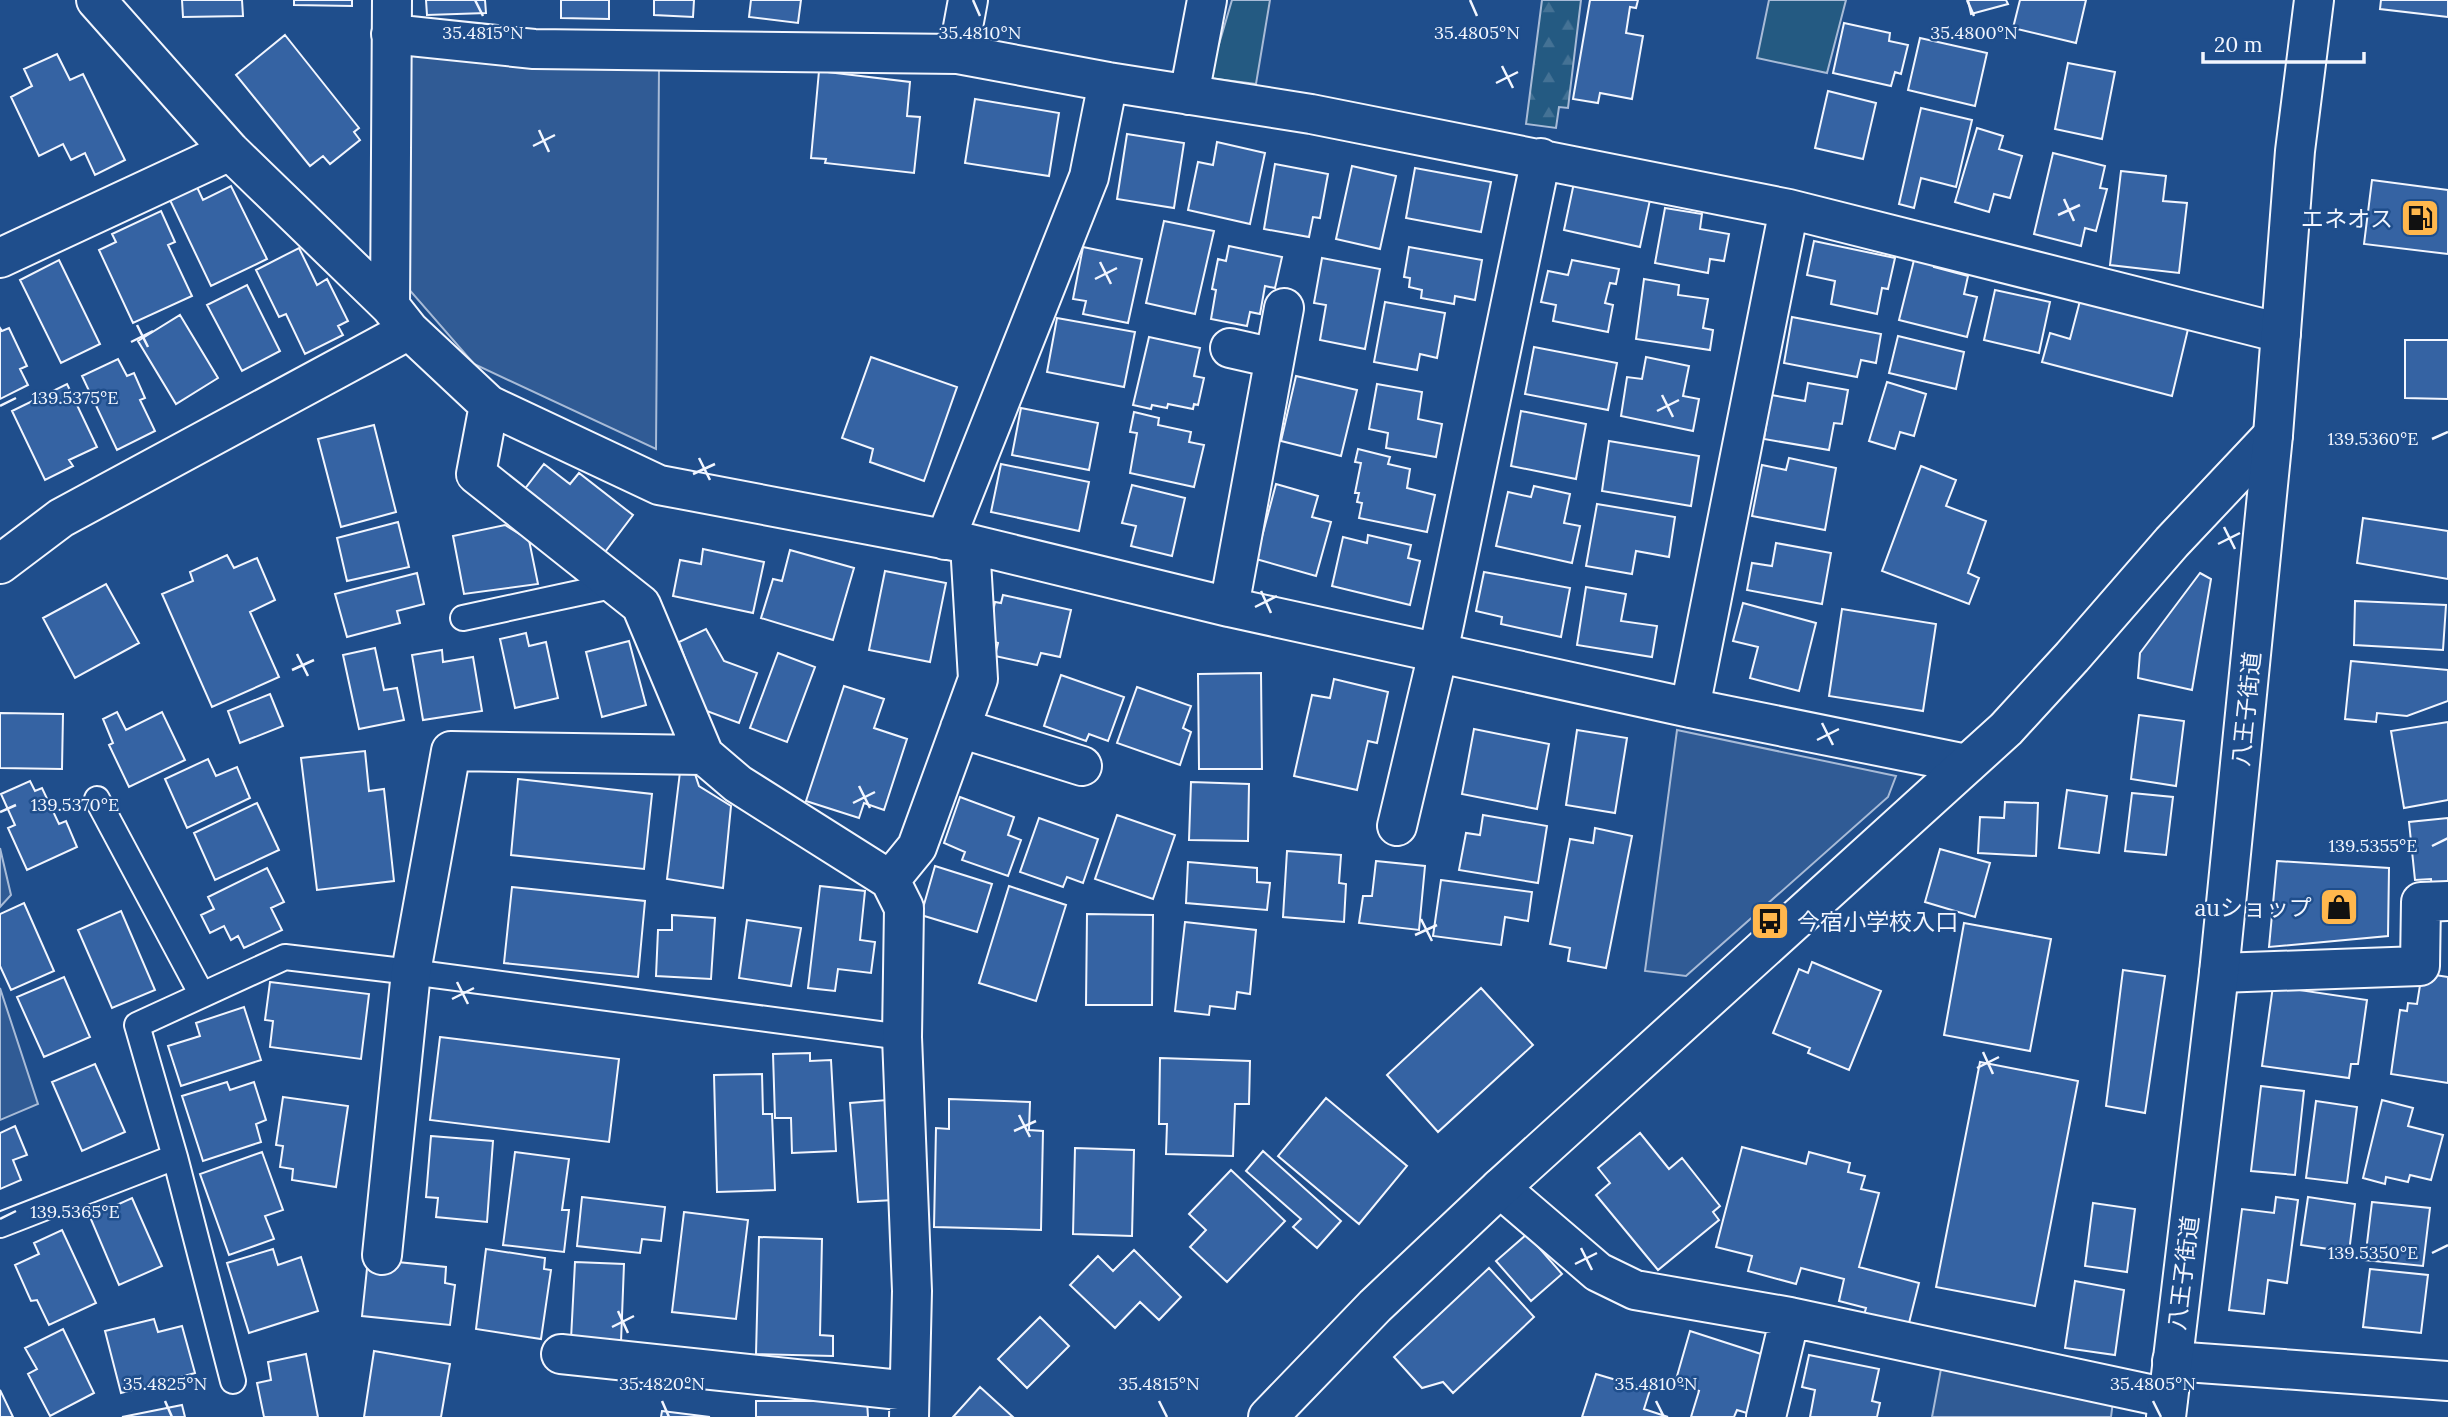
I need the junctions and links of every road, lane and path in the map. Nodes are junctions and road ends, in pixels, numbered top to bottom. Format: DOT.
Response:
graph roads {
  1 [pos="96,0"];
  2 [pos="968,0"];
  3 [pos="1207,0"];
  4 [pos="2314,0"];
  5 [pos="391,17"];
  6 [pos="958,54"];
  7 [pos="1108,82"];
  8 [pos="1189,95"];
  9 [pos="230,151"];
  10 [pos="1541,159"];
  11 [pos="1789,209"];
  12 [pos="0,258"];
  13 [pos="1284,308"];
  14 [pos="399,318"];
  15 [pos="2281,333"];
  16 [pos="1230,348"];
  17 [pos="1274,358"];
  18 [pos="489,405"];
  19 [pos="2273,435"];
  20 [pos="957,542"];
  21 [pos="0,564"];
  22 [pos="616,585"];
  23 [pos="1229,607"];
  24 [pos="463,618"];
  25 [pos="1438,653"];
  26 [pos="1690,708"];
  27 [pos="960,728"];
  28 [pos="704,755"];
  29 [pos="1967,764"];
  30 [pos="1082,766"];
  31 [pos="97,799"];
  32 [pos="1397,825"];
  33 [pos="890,880"];
  34 [pos="2448,901"];
  35 [pos="411,972"];
  36 [pos="2219,972"];
  37 [pos="202,995"];
  38 [pos="902,1037"];
  39 [pos="175,1157"];
  40 [pos="1500,1188"];
  41 [pos="0,1225"];
  42 [pos="382,1255"];
  43 [pos="1790,1317"];
  44 [pos="561,1354"];
  45 [pos="233,1381"];
  46 [pos="2448,1381"];
  47 [pos="2169,1392"];
  48 [pos="909,1404"];
  49 [pos="1274,1415"];
  50 [pos="1766,1417"];
  1 -- 9 [label="main road"];
  2 -- 6 [label="main road"];
  3 -- 8 [label="main road"];
  4 -- 15 [label="main road, 八王子街道"];
  5 -- 6 [label="main road"];
  5 -- 14 [label="main road"];
  6 -- 7 [label="main road"];
  7 -- 8 [label="main road"];
  7 -- 20 [label="main road"];
  8 -- 10 [label="main road"];
  9 -- 12 [label="main road"];
  9 -- 14 [label="main road"];
  10 -- 11 [label="main road"];
  10 -- 25 [label="main road"];
  11 -- 15 [label="main road"];
  11 -- 26 [label="main road"];
  13 -- 17 [label="main road"];
  14 -- 18 [label="main road"];
  14 -- 21 [label="main road"];
  15 -- 19 [label="main road, 八王子街道"];
  16 -- 17 [label="main road"];
  17 -- 23 [label="main road"];
  18 -- 20 [label="main road"];
  18 -- 22 [label="main road"];
  19 -- 29 [label="main road"];
  19 -- 36 [label="main road, 八王子街道"];
  20 -- 23 [label="main road"];
  20 -- 27 [label="main road"];
  22 -- 24 [label="lane"];
  22 -- 28 [label="main road"];
  23 -- 25 [label="main road"];
  25 -- 26 [label="main road"];
  25 -- 32 [label="main road"];
  26 -- 29 [label="main road"];
  27 -- 30 [label="main road"];
  27 -- 33 [label="main road"];
  28 -- 33 [label="main road"];
  28 -- 35 [label="main road"];
  29 -- 40 [label="main road"];
  31 -- 37 [label="lane"];
  33 -- 38 [label="main road"];
  34 -- 36 [label="main road"];
  35 -- 37 [label="lane"];
  35 -- 38 [label="lane"];
  35 -- 42 [label="main road"];
  36 -- 47 [label="main road, 八王子街道"];
  37 -- 39 [label="lane"];
  38 -- 48 [label="main road"];
  39 -- 41 [label="lane"];
  39 -- 45 [label="lane"];
  40 -- 43 [label="main road"];
  40 -- 49 [label="main road"];
  43 -- 47 [label="main road"];
  43 -- 50 [label="main road"];
  44 -- 48 [label="main road"];
  46 -- 47 [label="main road"];
}
